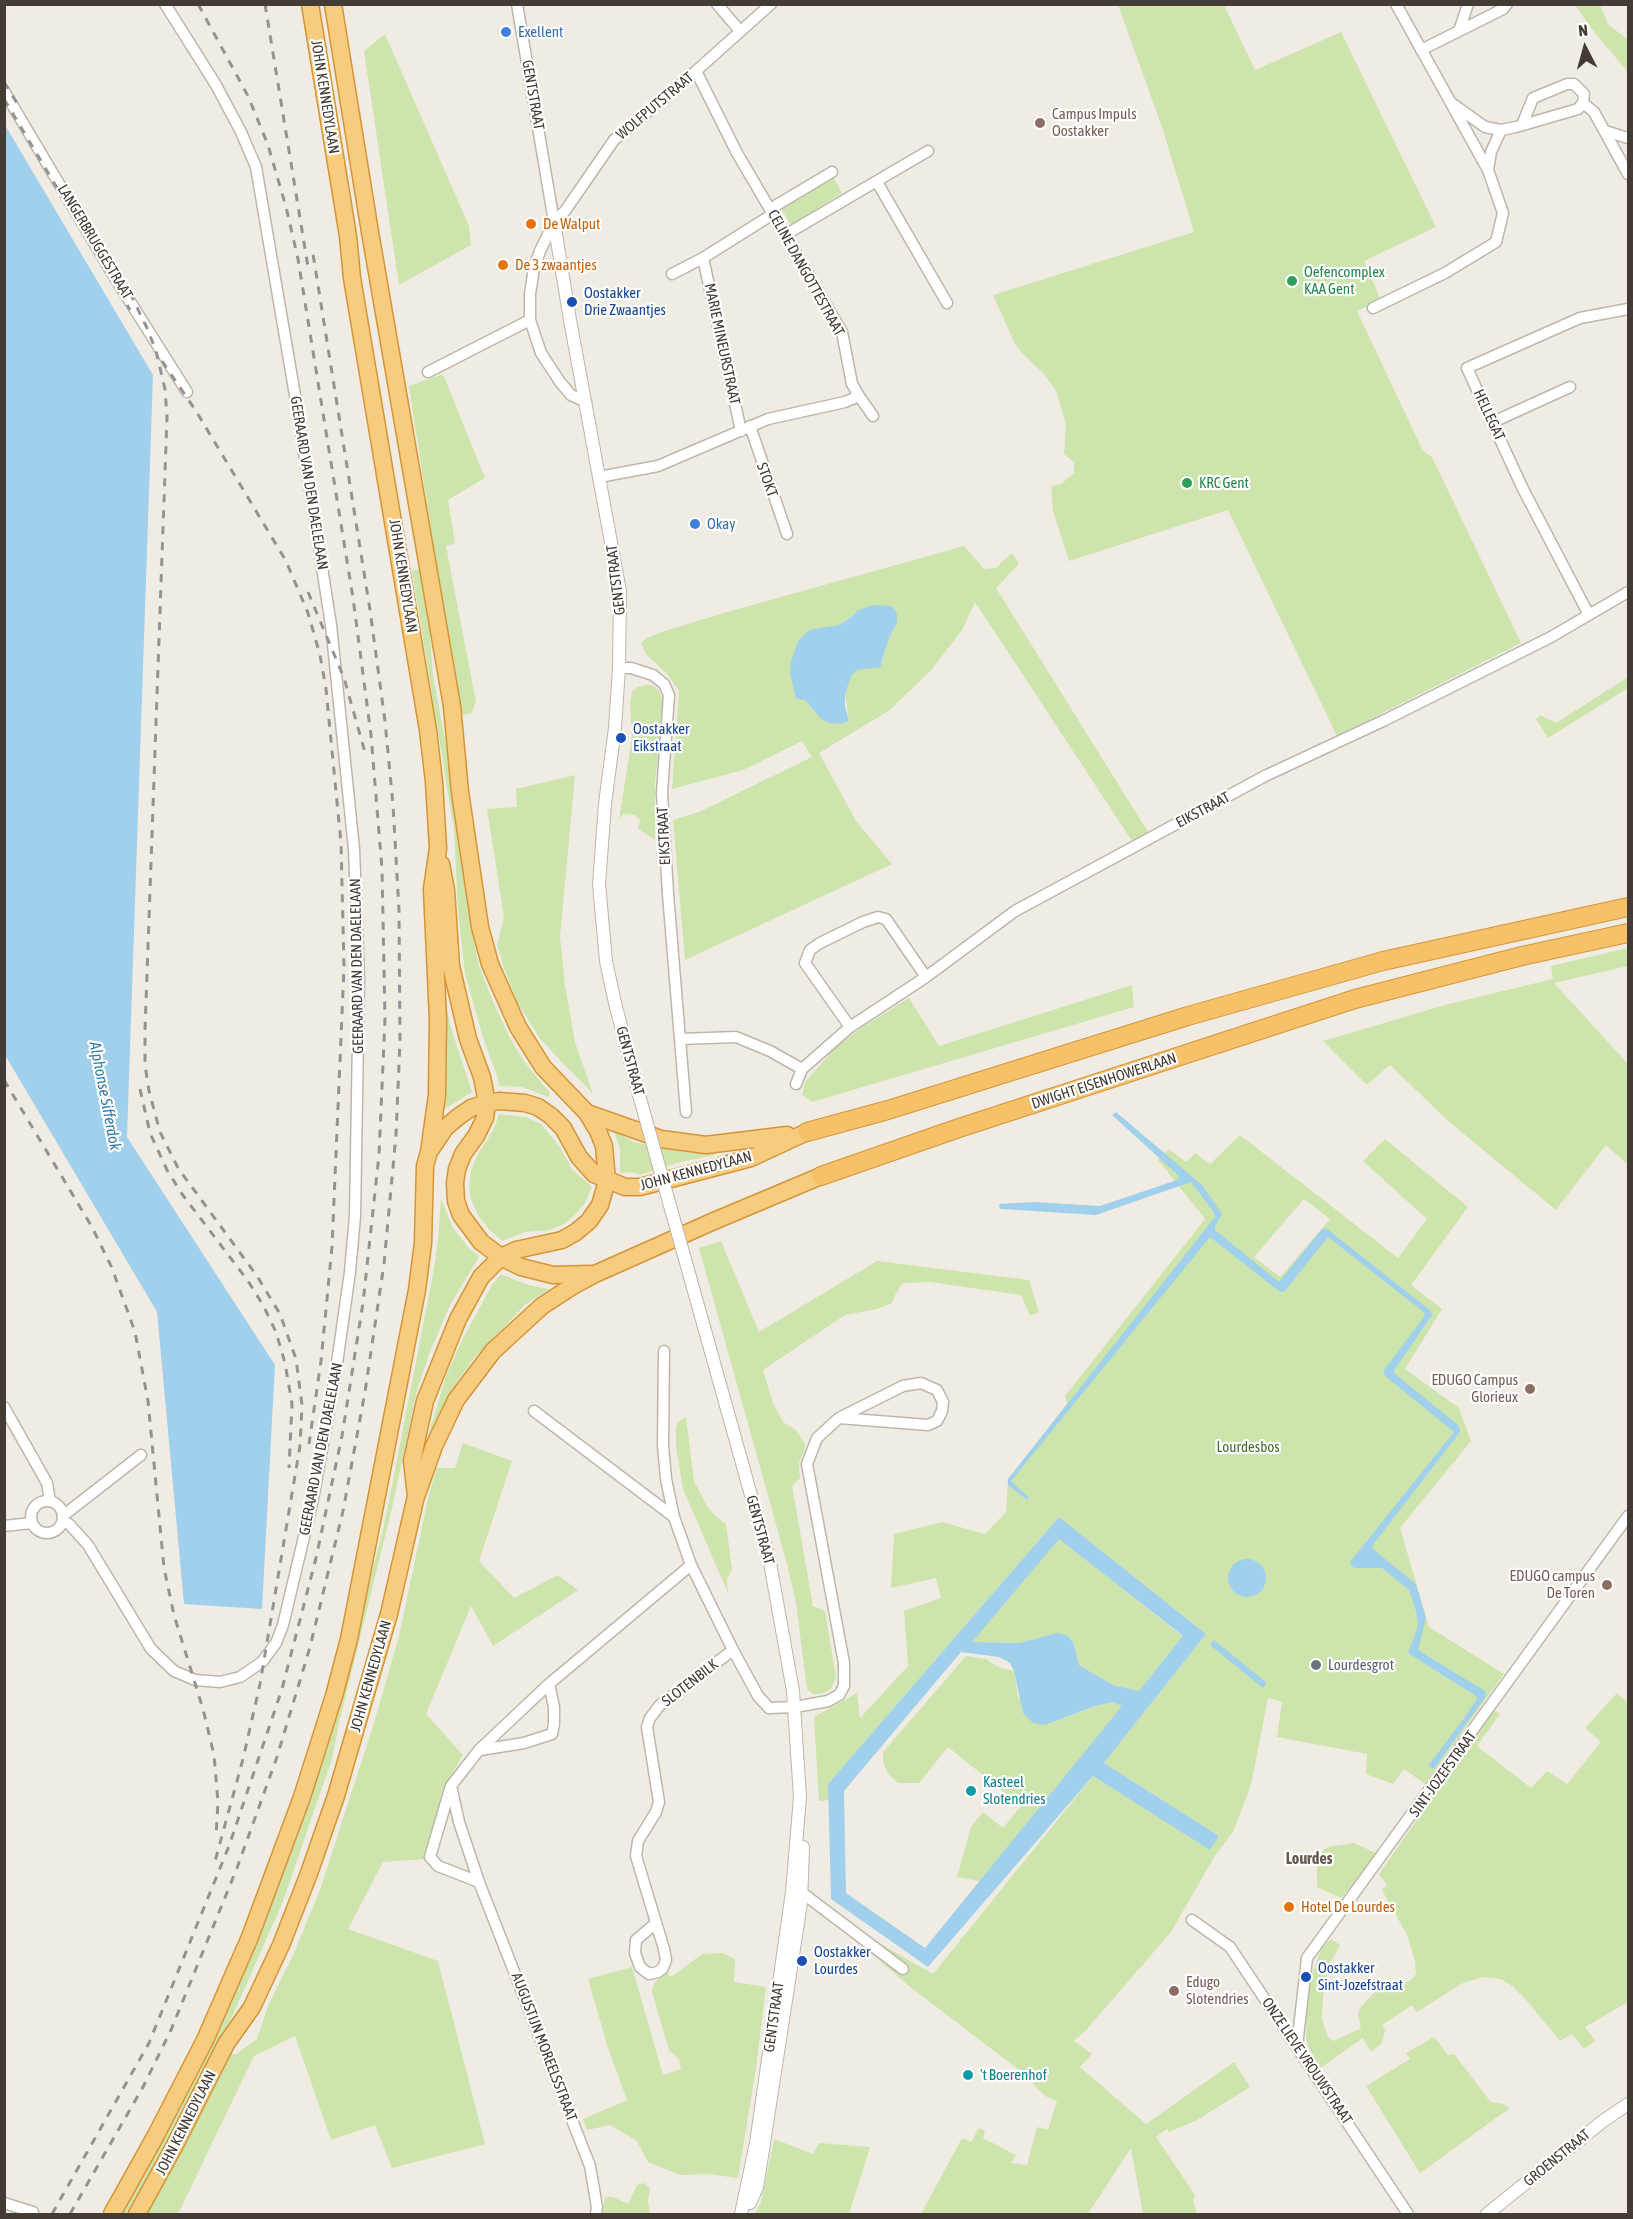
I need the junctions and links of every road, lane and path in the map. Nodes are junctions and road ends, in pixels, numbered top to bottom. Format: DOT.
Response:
graph roads {
  1 [pos="165,4"];
  2 [pos="310,4"];
  3 [pos="333,4"];
  4 [pos="517,4"];
  5 [pos="717,4"];
  6 [pos="771,4"];
  7 [pos="1396,4"];
  8 [pos="1468,4"];
  9 [pos="1507,4"];
  10 [pos="740,31"];
  11 [pos="1459,31"];
  12 [pos="1421,50"];
  13 [pos="696,71"];
  14 [pos="4,91"];
  15 [pos="1450,102"];
  16 [pos="1583,103"];
  17 [pos="1522,125"];
  18 [pos="1500,130"];
  19 [pos="1605,131"];
  20 [pos="1629,138"];
  21 [pos="928,151"];
  22 [pos="1488,170"];
  23 [pos="832,172"];
  24 [pos="1629,174"];
  25 [pos="877,182"];
  26 [pos="771,212"];
  27 [pos="554,222"];
  28 [pos="785,235"];
  29 [pos="703,258"];
  30 [pos="672,274"];
  31 [pos="947,303"];
  32 [pos="1373,308"];
  33 [pos="1629,309"];
  34 [pos="530,320"];
  35 [pos="428,372"];
  36 [pos="1570,387"];
  37 [pos="187,392"];
  38 [pos="859,396"];
  39 [pos="586,402"];
  40 [pos="873,416"];
  41 [pos="1493,422"];
  42 [pos="745,429"];
  43 [pos="599,477"];
  44 [pos="787,534"];
  45 [pos="1629,592"];
  46 [pos="1589,615"];
  47 [pos="619,668"];
  48 [pos="438,848"];
  49 [pos="1629,908"];
  50 [pos="1629,933"];
  51 [pos="926,977"];
  52 [pos="850,1027"];
  53 [pos="680,1039"];
  54 [pos="802,1069"];
  55 [pos="795,1084"];
  56 [pos="487,1103"];
  57 [pos="686,1112"];
  58 [pos="587,1113"];
  59 [pos="807,1132"];
  60 [pos="429,1152"];
  61 [pos="821,1176"];
  62 [pos="607,1181"];
  63 [pos="501,1257"];
  64 [pos="595,1274"];
  65 [pos="664,1351"];
  66 [pos="4,1407"];
  67 [pos="534,1411"];
  68 [pos="839,1418"];
  69 [pos="141,1455"];
  70 [pos="416,1496"];
  71 [pos="50,1501"];
  72 [pos="1629,1516"];
  73 [pos="674,1517"];
  74 [pos="63,1518"];
  75 [pos="32,1523"];
  76 [pos="4,1526"];
  77 [pos="691,1564"];
  78 [pos="733,1650"];
  79 [pos="549,1684"];
  80 [pos="795,1707"];
  81 [pos="480,1750"];
  82 [pos="452,1786"];
  83 [pos="479,1882"];
  84 [pos="797,1892"];
  85 [pos="1192,1920"];
  86 [pos="656,1923"];
  87 [pos="903,1969"];
  88 [pos="1297,2046"];
  89 [pos="1629,2104"];
  90 [pos="4,2203"];
  91 [pos="33,2212"];
  92 [pos="112,2214"];
  93 [pos="137,2214"];
  94 [pos="596,2214"];
  95 [pos="742,2214"];
  96 [pos="1408,2214"];
  97 [pos="1487,2214"];
  1 -- 74 [label="street, GEERAARD VAN DEN DAELELAAN"];
  2 -- 48 [label="highway, JOHN KENNEDYLAAN"];
  3 -- 58 [label="highway, JOHN KENNEDYLAAN"];
  4 -- 27 [label="street, GENTSTRAAT"];
  5 -- 10 [label="street"];
  6 -- 10 [label="street, WOLFPUTSTRAAT"];
  7 -- 12 [label="street"];
  8 -- 11 [label="street"];
  9 -- 11 [label="street"];
  10 -- 13 [label="street, WOLFPUTSTRAAT"];
  11 -- 12 [label="street"];
  12 -- 15 [label="street"];
  13 -- 26 [label="street, CELINE DANGOTTESTRAAT"];
  13 -- 27 [label="street, WOLFPUTSTRAAT"];
  14 -- 37 [label="street, LANGERBRUGGESTRAAT"];
  15 -- 18 [label="street"];
  15 -- 22 [label="street"];
  16 -- 17 [label="street"];
  16 -- 17 [label="street"];
  16 -- 19 [label="street"];
  17 -- 18 [label="street"];
  18 -- 22 [label="street"];
  19 -- 20 [label="street"];
  19 -- 24 [label="street"];
  21 -- 25 [label="street"];
  22 -- 32 [label="street"];
  23 -- 26 [label="street"];
  25 -- 28 [label="street"];
  25 -- 31 [label="street"];
  26 -- 28 [label="street, CELINE DANGOTTESTRAAT"];
  26 -- 29 [label="street"];
  27 -- 34 [label="street"];
  27 -- 39 [label="street, GENTSTRAAT"];
  28 -- 38 [label="street, CELINE DANGOTTESTRAAT"];
  29 -- 30 [label="street"];
  29 -- 42 [label="street, MARIE MINEURSTRAAT"];
  33 -- 41 [label="street, HELLEGAT"];
  34 -- 35 [label="street"];
  34 -- 39 [label="street"];
  36 -- 41 [label="street"];
  38 -- 40 [label="street, CELINE DANGOTTESTRAAT"];
  38 -- 42 [label="street"];
  39 -- 43 [label="street, GENTSTRAAT"];
  41 -- 46 [label="street, HELLEGAT"];
  42 -- 43 [label="street"];
  42 -- 44 [label="street, STOKT"];
  43 -- 47 [label="street, GENTSTRAAT"];
  45 -- 46 [label="street, EIKSTRAAT"];
  46 -- 51 [label="street, EIKSTRAAT"];
  47 -- 53 [label="street, EIKSTRAAT"];
  47 -- 80 [label="street, GENTSTRAAT, bridge"];
  48 -- 56 [label="highway, DWIGHT EISENHOWERLAAN"];
  48 -- 60 [label="highway, JOHN KENNEDYLAAN"];
  49 -- 59 [label="highway"];
  50 -- 61 [label="highway, DWIGHT EISENHOWERLAAN"];
  51 -- 52 [label="street, EIKSTRAAT"];
  51 -- 52 [label="street"];
  52 -- 54 [label="street, EIKSTRAAT"];
  53 -- 54 [label="street"];
  53 -- 57 [label="street, EIKSTRAAT"];
  54 -- 55 [label="street, EIKSTRAAT"];
  56 -- 60 [label="highway, JOHN KENNEDYLAAN"];
  56 -- 62 [label="highway, JOHN KENNEDYLAAN"];
  56 -- 63 [label="highway, DWIGHT EISENHOWERLAAN"];
  58 -- 59 [label="highway, JOHN KENNEDYLAAN"];
  58 -- 62 [label="highway, JOHN KENNEDYLAAN"];
  59 -- 62 [label="highway, JOHN KENNEDYLAAN"];
  60 -- 92 [label="highway, JOHN KENNEDYLAAN"];
  61 -- 64 [label="highway, DWIGHT EISENHOWERLAAN"];
  62 -- 63 [label="highway, JOHN KENNEDYLAAN"];
  63 -- 64 [label="highway, DWIGHT EISENHOWERLAAN"];
  63 -- 70 [label="highway, JOHN KENNEDYLAAN"];
  64 -- 70 [label="highway, DWIGHT EISENHOWERLAAN"];
  65 -- 73 [label="street"];
  66 -- 71 [label="street"];
  67 -- 73 [label="street"];
  68 -- 68 [label="street"];
  68 -- 80 [label="street"];
  69 -- 74 [label="street"];
  70 -- 93 [label="highway, JOHN KENNEDYLAAN"];
  71 -- 74 [label="street"];
  71 -- 75 [label="street"];
  72 -- 88 [label="street, SINT-JOZEFSTRAAT"];
  73 -- 77 [label="street"];
  74 -- 75 [label="street"];
  75 -- 76 [label="street"];
  77 -- 78 [label="street"];
  77 -- 79 [label="street"];
  78 -- 80 [label="street"];
  78 -- 86 [label="street, SLOTENBILK"];
  79 -- 81 [label="street"];
  79 -- 81 [label="street"];
  80 -- 84 [label="street, GENTSTRAAT"];
  81 -- 82 [label="street"];
  82 -- 83 [label="street, AUGUSTIJN MOREELSSTRAAT"];
  82 -- 83 [label="street"];
  83 -- 94 [label="street, AUGUSTIJN MOREELSSTRAAT"];
  84 -- 87 [label="street"];
  84 -- 95 [label="street, GENTSTRAAT"];
  85 -- 88 [label="street, ONZE LIEVE VROUWSTRAAT"];
  88 -- 96 [label="street, ONZE LIEVE VROUWSTRAAT"];
  89 -- 97 [label="street, GROENSTRAAT"];
  90 -- 91 [label="street"];
}
